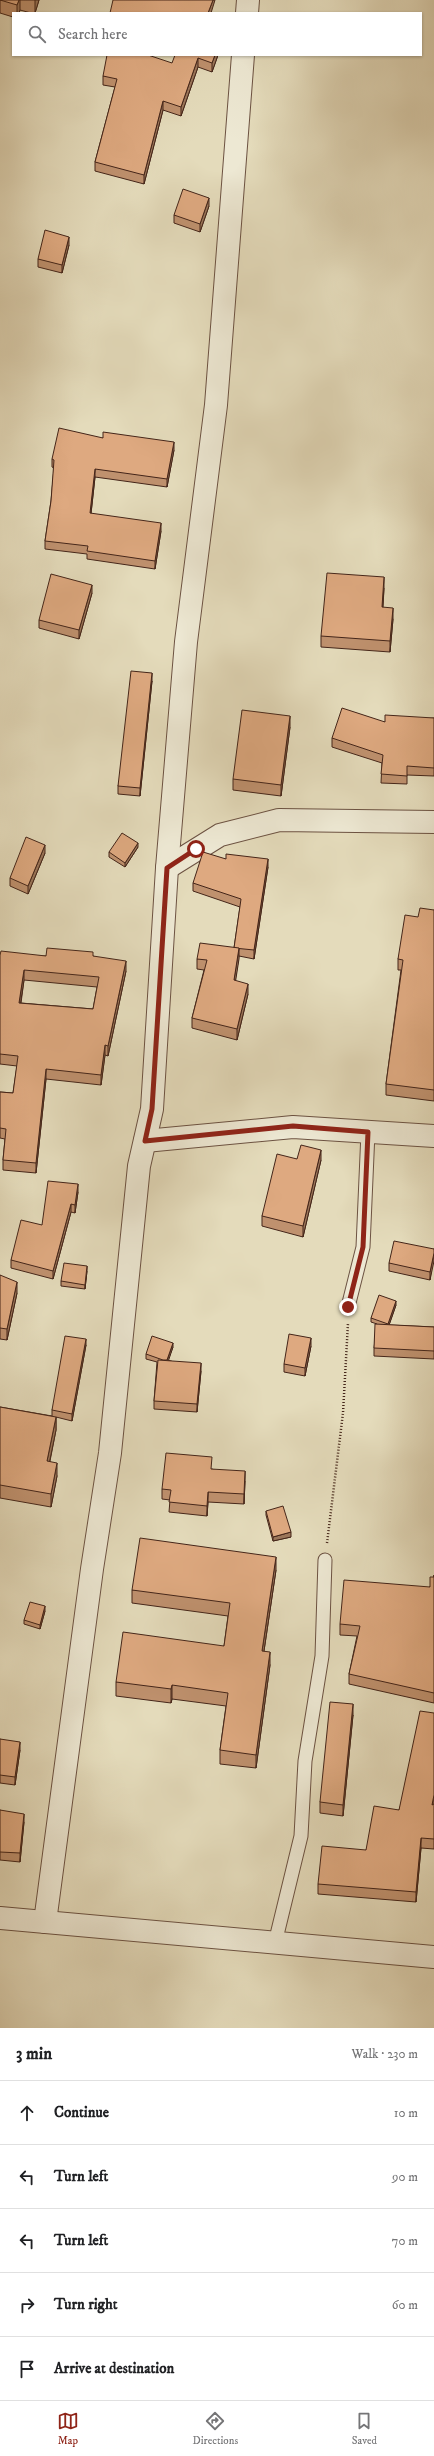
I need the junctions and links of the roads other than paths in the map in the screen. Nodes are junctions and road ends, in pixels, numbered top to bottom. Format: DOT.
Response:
graph roads {
  1 [pos="248,0"];
  2 [pos="247,12"];
  3 [pos="244,56"];
  4 [pos="434,822"];
  5 [pos="167,868"];
  6 [pos="368,1132"];
  7 [pos="434,1136"];
  8 [pos="145,1141"];
  9 [pos="348,1307"];
  10 [pos="325,1560"];
  11 [pos="0,1918"];
  12 [pos="45,1922"];
  13 [pos="275,1943"];
  14 [pos="434,1957"];
  1 -- 2 [label="street"];
  3 -- 5 [label="street"];
  4 -- 5 [label="street"];
  5 -- 8 [label="street"];
  6 -- 7 [label="street"];
  6 -- 8 [label="street"];
  6 -- 9 [label="lane"];
  8 -- 12 [label="street"];
  10 -- 13 [label="lane"];
  11 -- 12 [label="street"];
  12 -- 13 [label="street"];
  13 -- 14 [label="street"];
}
